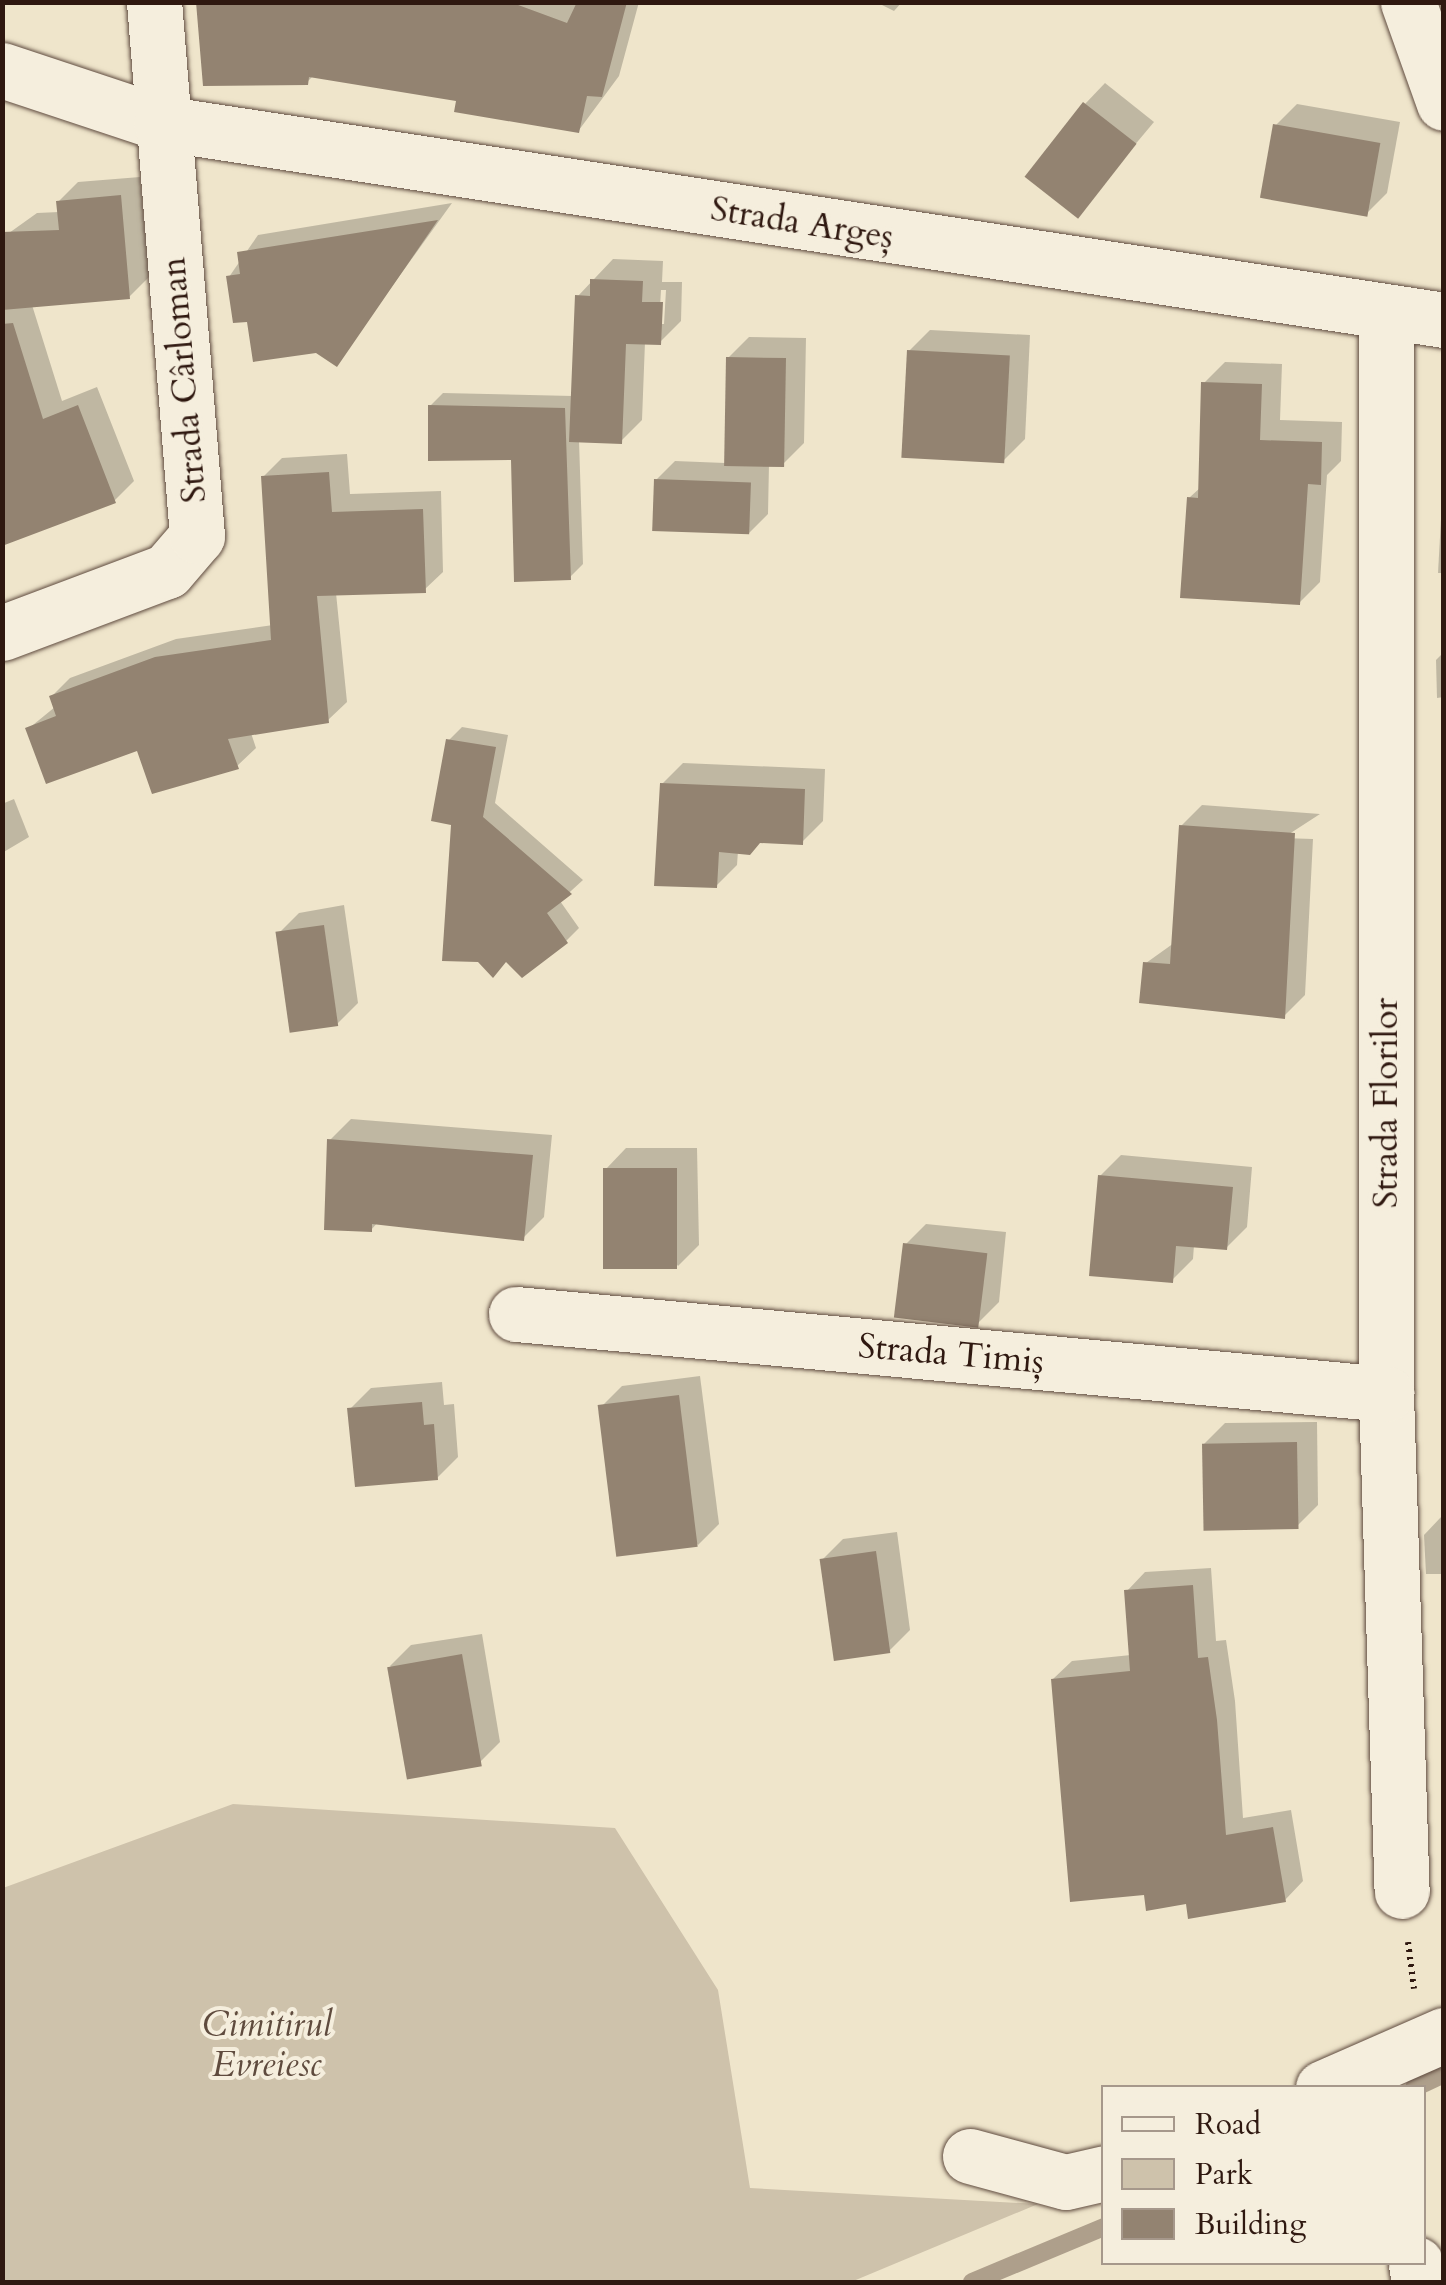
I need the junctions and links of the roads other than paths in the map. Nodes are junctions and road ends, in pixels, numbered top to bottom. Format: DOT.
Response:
graph roads {
  1 [pos="154,2"];
  2 [pos="1408,2"];
  3 [pos="11,78"];
  4 [pos="1444,103"];
  5 [pos="161,122"];
  6 [pos="1386,315"];
  7 [pos="1444,320"];
  8 [pos="2,632"];
  9 [pos="516,1314"];
  10 [pos="1386,1394"];
  11 [pos="1402,1891"];
  12 [pos="1435,2039"];
  13 [pos="1330,2085"];
  14 [pos="970,2156"];
  15 [pos="1101,2173"];
  1 -- 5 [label="street, Strada Cârloman"];
  2 -- 4 [label="street"];
  3 -- 5 [label="street, Strada Argeș"];
  5 -- 6 [label="street, Strada Argeș"];
  5 -- 8 [label="street, Strada Cârloman"];
  6 -- 7 [label="street, Strada Argeș"];
  6 -- 10 [label="street, Strada Florilor"];
  9 -- 10 [label="street, Strada Timiș"];
  10 -- 11 [label="street, Strada Florilor"];
  12 -- 13 [label="street"];
  14 -- 15 [label="street"];
}
